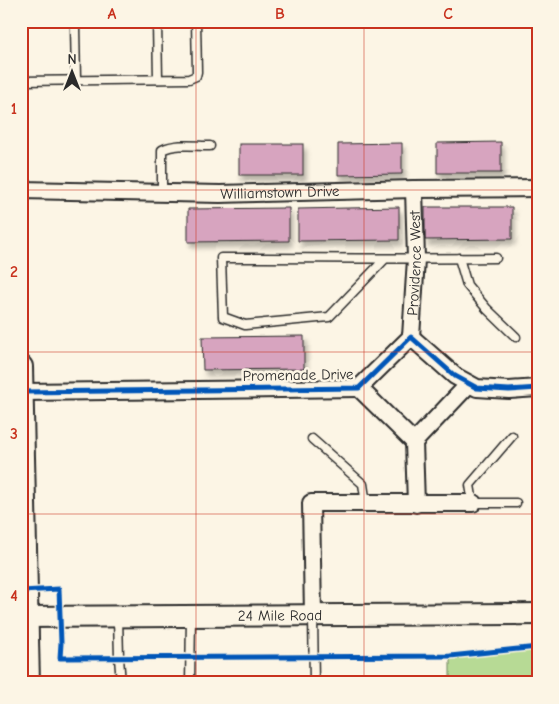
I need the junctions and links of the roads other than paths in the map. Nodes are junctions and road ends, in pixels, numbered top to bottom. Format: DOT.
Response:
graph roads {
  1 [pos="77,21"];
  2 [pos="156,21"];
  3 [pos="196,21"];
  4 [pos="158,79"];
  5 [pos="76,80"];
  6 [pos="21,81"];
  7 [pos="210,146"];
  8 [pos="538,188"];
  9 [pos="414,189"];
  10 [pos="21,190"];
  11 [pos="162,193"];
  12 [pos="459,258"];
  13 [pos="496,258"];
  14 [pos="385,259"];
  15 [pos="416,259"];
  16 [pos="411,337"];
  17 [pos="516,337"];
  18 [pos="21,367"];
  19 [pos="469,384"];
  20 [pos="359,388"];
  21 [pos="538,388"];
  22 [pos="22,392"];
  23 [pos="512,436"];
  24 [pos="312,439"];
  25 [pos="414,442"];
  26 [pos="473,503"];
  27 [pos="516,503"];
  28 [pos="366,504"];
  29 [pos="416,504"];
  30 [pos="538,614"];
  31 [pos="191,615"];
  32 [pos="313,615"];
  33 [pos="24,616"];
  34 [pos="118,616"];
  35 [pos="120,681"];
  36 [pos="28,683"];
  37 [pos="82,683"];
  38 [pos="190,683"];
  39 [pos="314,683"];
  1 -- 5 [label="lane"];
  2 -- 4 [label="lane"];
  3 -- 4 [label="lane"];
  4 -- 5 [label="lane"];
  5 -- 6 [label="lane"];
  7 -- 11 [label="lane"];
  8 -- 9 [label="street, Williamstown Drive"];
  9 -- 11 [label="street, Williamstown Drive"];
  9 -- 15 [label="street, Providence West"];
  10 -- 11 [label="street, Williamstown Drive"];
  12 -- 13 [label="lane"];
  12 -- 15 [label="lane"];
  12 -- 17 [label="lane"];
  14 -- 14 [label="lane"];
  14 -- 15 [label="lane"];
  15 -- 16 [label="street, Providence West"];
  16 -- 19 [label="street"];
  16 -- 20 [label="street, Promenade Drive"];
  18 -- 22 [label="main road"];
  19 -- 21 [label="street"];
  19 -- 25 [label="street"];
  20 -- 22 [label="street, Promenade Drive"];
  20 -- 25 [label="street"];
  22 -- 33 [label="main road"];
  23 -- 26 [label="lane"];
  24 -- 28 [label="lane"];
  25 -- 29 [label="street"];
  26 -- 27 [label="lane"];
  26 -- 29 [label="street"];
  28 -- 29 [label="street"];
  28 -- 32 [label="street"];
  30 -- 32 [label="street, 24 Mile Road"];
  31 -- 32 [label="street, 24 Mile Road"];
  31 -- 34 [label="street, 24 Mile Road"];
  31 -- 38 [label="lane"];
  32 -- 39 [label="lane"];
  33 -- 34 [label="street, 24 Mile Road"];
  33 -- 36 [label="main road"];
  34 -- 35 [label="lane"];
  35 -- 37 [label="lane"];
}
